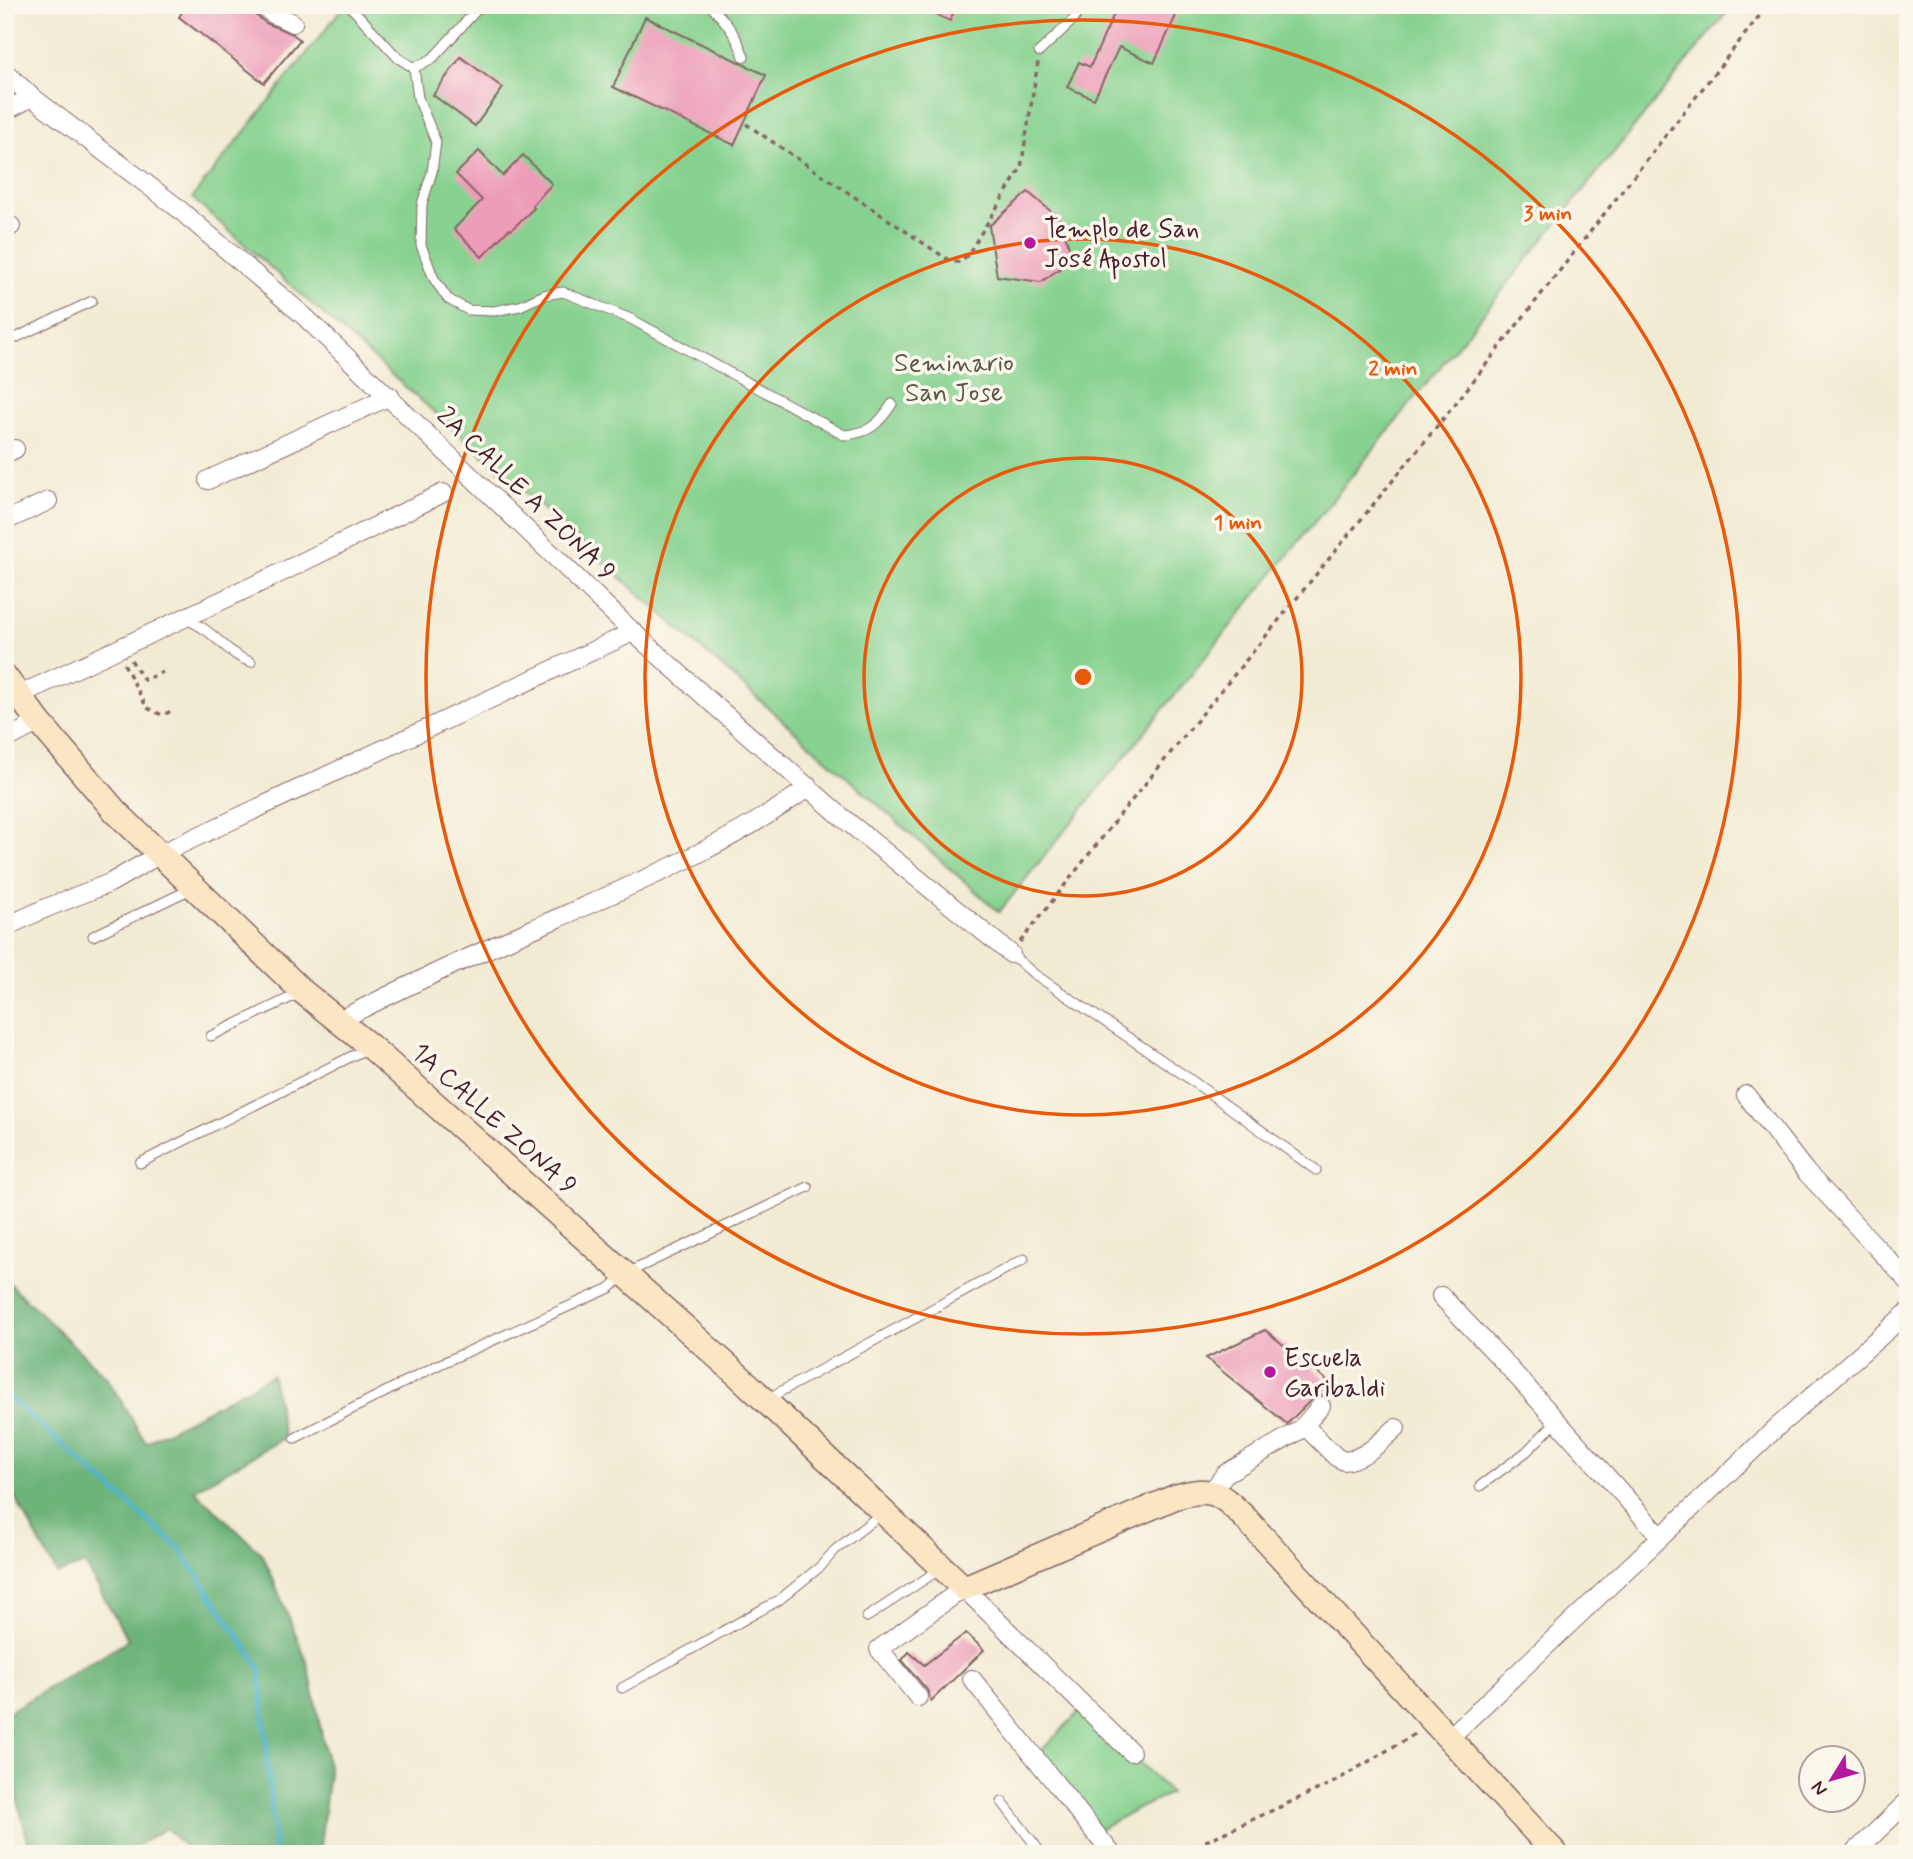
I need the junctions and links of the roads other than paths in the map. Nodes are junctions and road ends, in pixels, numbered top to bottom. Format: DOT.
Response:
graph roads {
  1 [pos="261,5"];
  2 [pos="349,5"];
  3 [pos="481,5"];
  4 [pos="710,5"];
  5 [pos="1083,5"];
  6 [pos="293,23"];
  7 [pos="1039,52"];
  8 [pos="744,57"];
  9 [pos="414,68"];
  10 [pos="5,72"];
  11 [pos="32,97"];
  12 [pos="5,111"];
  13 [pos="92,302"];
  14 [pos="5,343"];
  15 [pos="390,396"];
  16 [pos="892,404"];
  17 [pos="208,480"];
  18 [pos="443,493"];
  19 [pos="48,501"];
  20 [pos="5,521"];
  21 [pos="182,618"];
  22 [pos="633,632"];
  23 [pos="251,662"];
  24 [pos="12,686"];
  25 [pos="39,722"];
  26 [pos="5,740"];
  27 [pos="809,787"];
  28 [pos="160,854"];
  29 [pos="193,887"];
  30 [pos="5,927"];
  31 [pos="93,936"];
  32 [pos="1011,954"];
  33 [pos="303,992"];
  34 [pos="340,1020"];
  35 [pos="211,1036"];
  36 [pos="371,1047"];
  37 [pos="1746,1095"];
  38 [pos="140,1163"];
  39 [pos="1316,1170"];
  40 [pos="808,1187"];
  41 [pos="1024,1259"];
  42 [pos="625,1274"];
  43 [pos="1908,1281"];
  44 [pos="1441,1296"];
  45 [pos="1908,1312"];
  46 [pos="765,1400"];
  47 [pos="1321,1406"];
  48 [pos="1557,1421"];
  49 [pos="1304,1425"];
  50 [pos="1396,1428"];
  51 [pos="295,1437"];
  52 [pos="1480,1486"];
  53 [pos="1212,1491"];
  54 [pos="884,1512"];
  55 [pos="1660,1536"];
  56 [pos="943,1568"];
  57 [pos="964,1588"];
  58 [pos="867,1617"];
  59 [pos="972,1679"];
  60 [pos="622,1688"];
  61 [pos="918,1697"];
  62 [pos="1442,1730"];
  63 [pos="1131,1752"];
  64 [pos="1908,1801"];
  65 [pos="1002,1802"];
  66 [pos="1042,1854"];
  67 [pos="1112,1854"];
  68 [pos="1556,1854"];
  69 [pos="1853,1854"];
  1 -- 6 [label="street"];
  2 -- 9 [label="lane"];
  3 -- 9 [label="lane"];
  4 -- 8 [label="lane"];
  5 -- 7 [label="lane"];
  9 -- 16 [label="lane"];
  10 -- 11 [label="street, 2A CALLE A ZONA 9"];
  11 -- 12 [label="street"];
  11 -- 15 [label="street, 2A CALLE A ZONA 9"];
  13 -- 14 [label="lane"];
  15 -- 17 [label="street"];
  15 -- 22 [label="street, 2A CALLE A ZONA 9"];
  18 -- 21 [label="street"];
  19 -- 20 [label="street"];
  21 -- 23 [label="lane"];
  21 -- 24 [label="street"];
  22 -- 27 [label="street, 2A CALLE A ZONA 9"];
  22 -- 28 [label="street"];
  24 -- 25 [label="street, 1A CALLE ZONA 9"];
  25 -- 26 [label="street"];
  25 -- 28 [label="street, 1A CALLE ZONA 9"];
  27 -- 32 [label="street, 2A CALLE A ZONA 9"];
  27 -- 34 [label="street"];
  28 -- 29 [label="street, 1A CALLE ZONA 9"];
  28 -- 30 [label="street"];
  29 -- 31 [label="lane"];
  29 -- 33 [label="street, 1A CALLE ZONA 9"];
  32 -- 39 [label="lane"];
  33 -- 34 [label="street, 1A CALLE ZONA 9"];
  33 -- 35 [label="lane"];
  34 -- 36 [label="street, 1A CALLE ZONA 9"];
  36 -- 38 [label="lane"];
  36 -- 42 [label="street, 1A CALLE ZONA 9"];
  37 -- 43 [label="street"];
  40 -- 42 [label="lane"];
  41 -- 46 [label="lane"];
  42 -- 46 [label="street, 1A CALLE ZONA 9"];
  42 -- 51 [label="lane"];
  44 -- 48 [label="street"];
  45 -- 55 [label="street"];
  46 -- 54 [label="street, 1A CALLE ZONA 9"];
  47 -- 49 [label="street"];
  48 -- 52 [label="lane"];
  48 -- 55 [label="street"];
  49 -- 50 [label="street"];
  49 -- 53 [label="street"];
  53 -- 57 [label="street"];
  53 -- 62 [label="street"];
  54 -- 56 [label="street, 1A CALLE ZONA 9"];
  54 -- 60 [label="lane"];
  55 -- 62 [label="street"];
  56 -- 57 [label="street, 1A CALLE ZONA 9"];
  56 -- 58 [label="lane"];
  57 -- 61 [label="street"];
  57 -- 63 [label="street"];
  59 -- 67 [label="street"];
  62 -- 68 [label="street"];
  64 -- 69 [label="street"];
  65 -- 66 [label="lane"];
}
